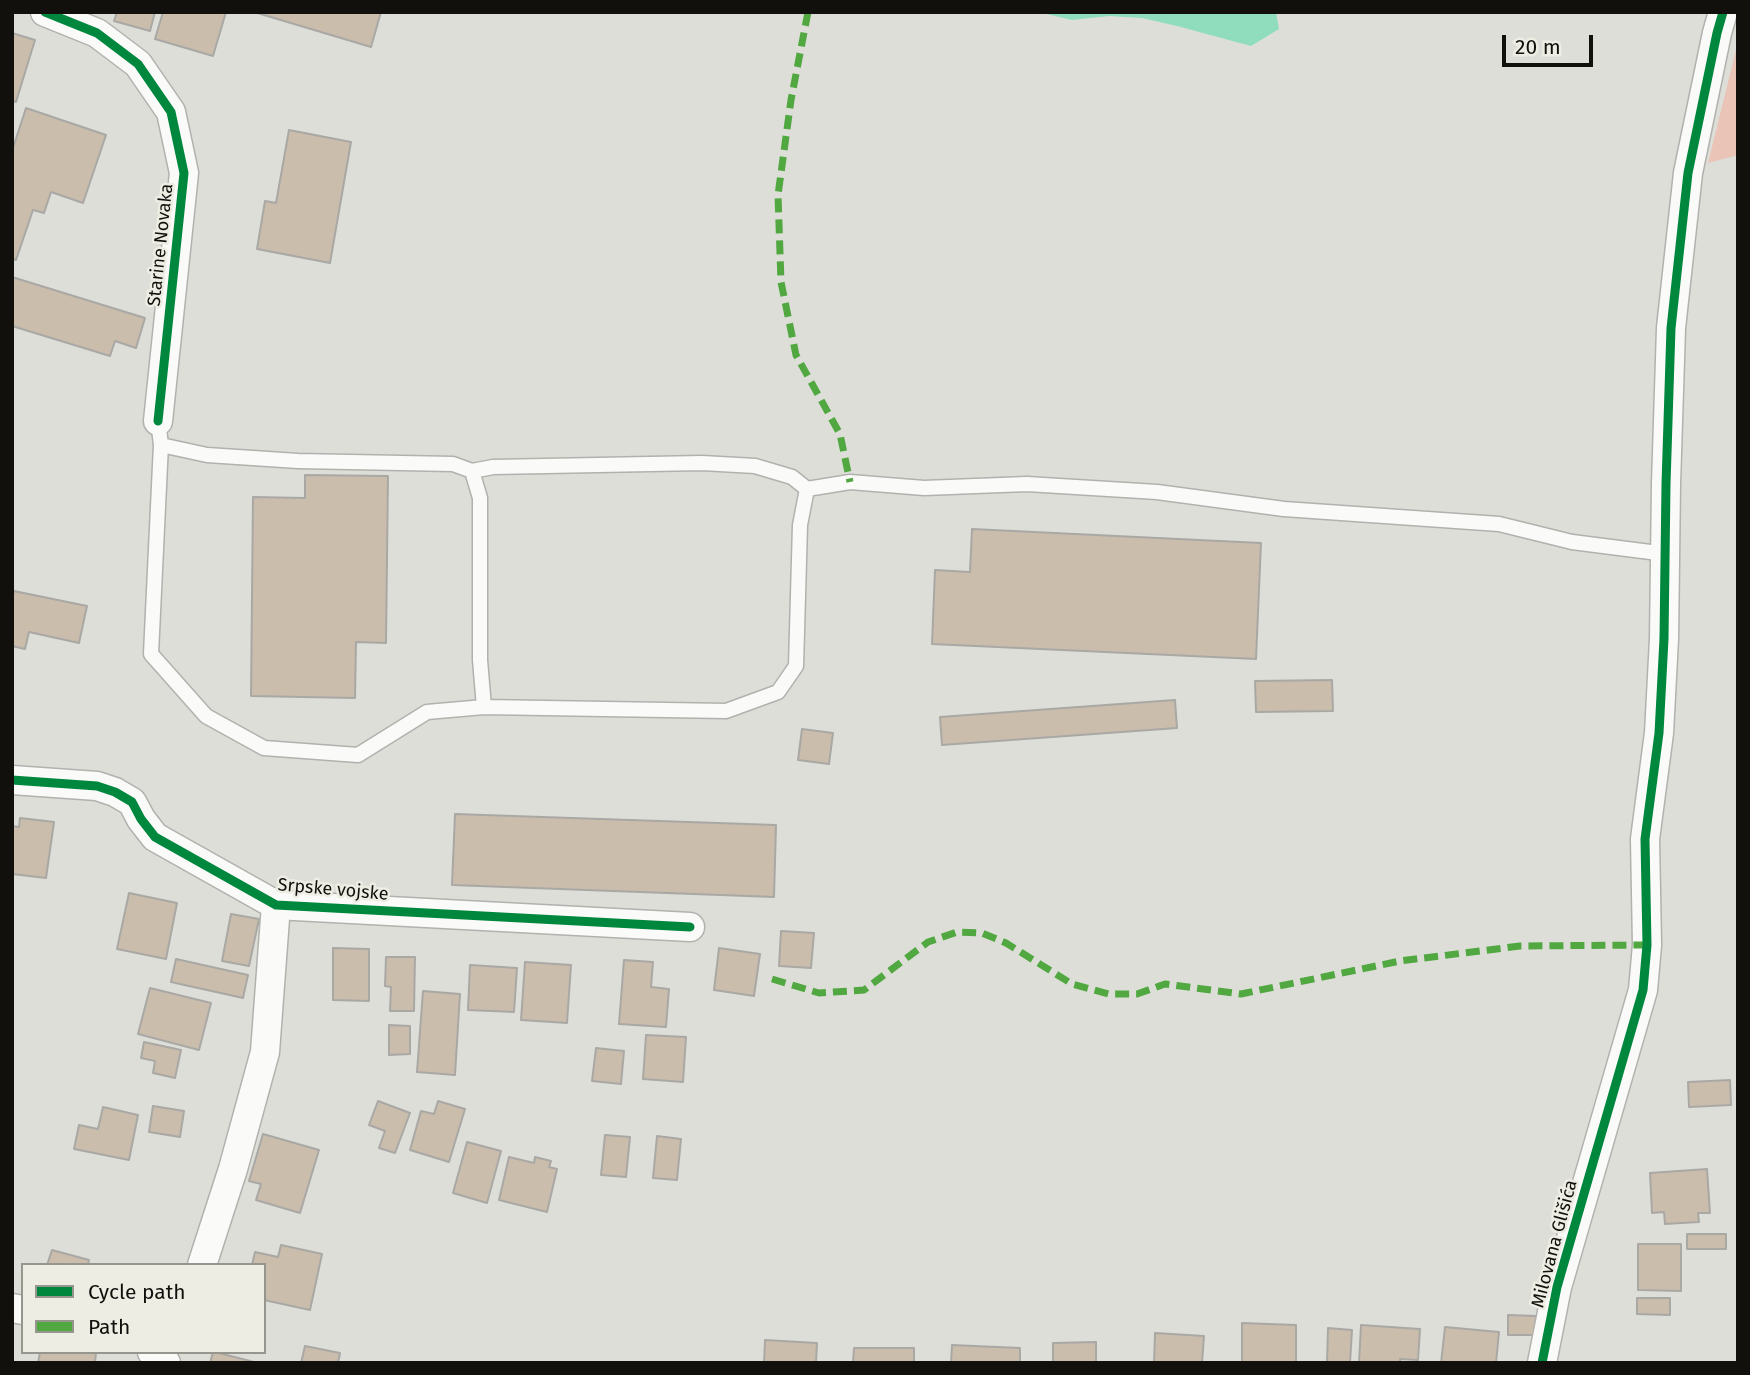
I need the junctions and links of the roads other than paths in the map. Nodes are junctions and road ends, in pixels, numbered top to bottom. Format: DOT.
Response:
graph roads {
  1 [pos="45,12"];
  2 [pos="1723,12"];
  3 [pos="159,433"];
  4 [pos="472,471"];
  5 [pos="807,489"];
  6 [pos="1666,554"];
  7 [pos="484,707"];
  8 [pos="12,780"];
  9 [pos="276,905"];
  10 [pos="690,927"];
  11 [pos="203,1263"];
  12 [pos="1542,1363"];
  1 -- 3 [label="street, Starine Novaka"];
  2 -- 6 [label="street, Milovana Glišića"];
  3 -- 4 [label="lane"];
  3 -- 7 [label="lane"];
  4 -- 5 [label="lane"];
  4 -- 7 [label="lane"];
  5 -- 6 [label="lane"];
  5 -- 7 [label="lane"];
  6 -- 12 [label="street, Milovana Glišića"];
  8 -- 9 [label="street, Srpske vojske"];
  9 -- 10 [label="street, Srpske vojske"];
  9 -- 11 [label="street, Srpske vojske"];
}
